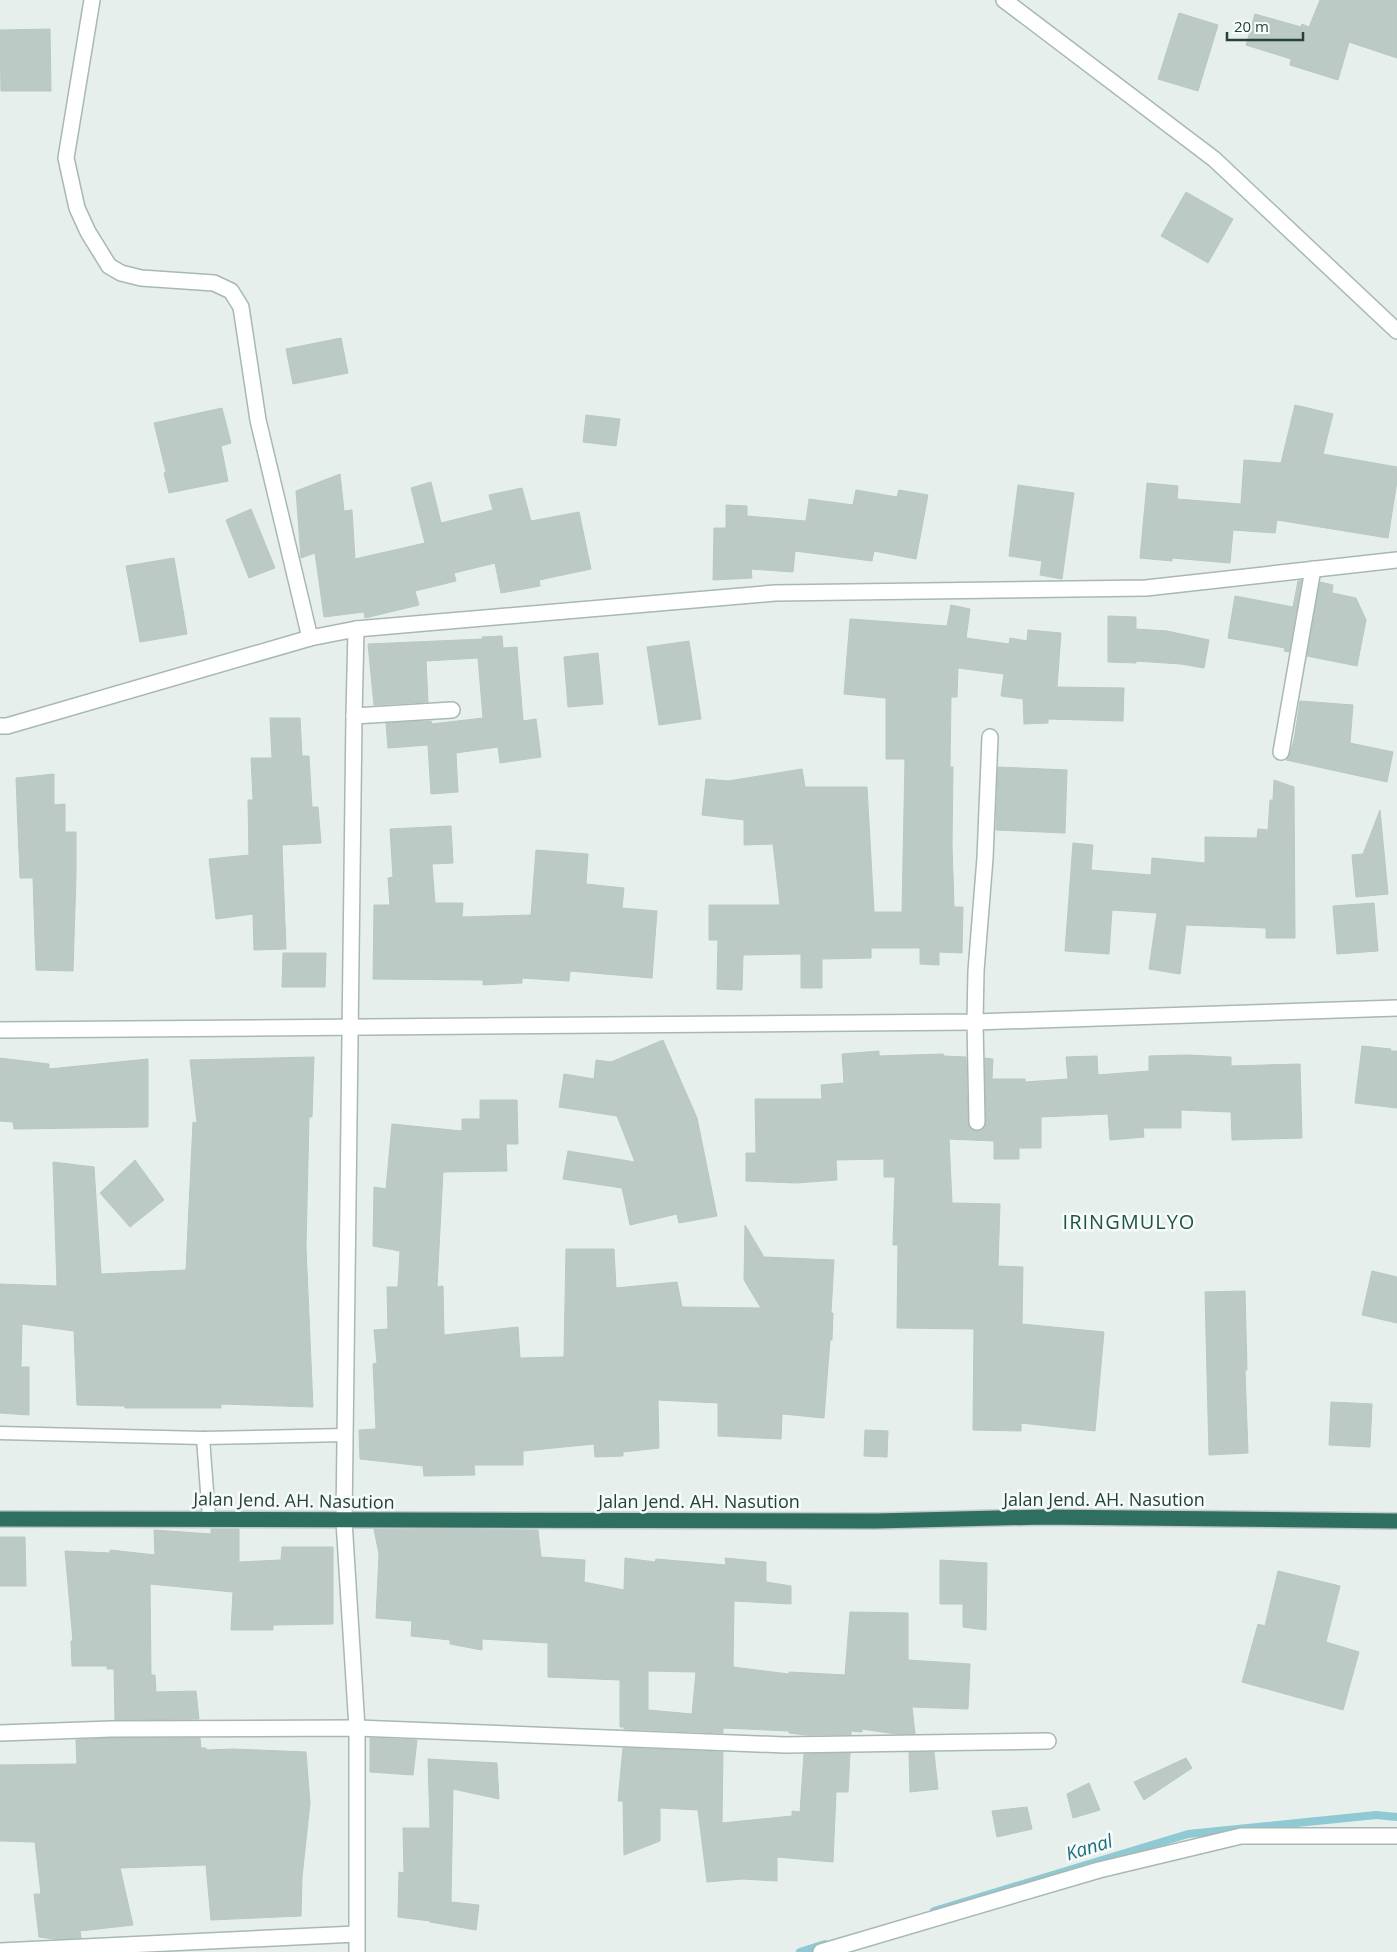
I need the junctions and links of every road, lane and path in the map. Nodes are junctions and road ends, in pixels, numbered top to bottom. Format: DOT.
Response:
graph roads {
  1 [pos="92,0"];
  2 [pos="1004,0"];
  3 [pos="1397,331"];
  4 [pos="1397,560"];
  5 [pos="1313,569"];
  6 [pos="356,630"];
  7 [pos="310,638"];
  8 [pos="452,710"];
  9 [pos="354,716"];
  10 [pos="0,726"];
  11 [pos="990,737"];
  12 [pos="1281,752"];
  13 [pos="1397,1008"];
  14 [pos="975,1022"];
  15 [pos="350,1029"];
  16 [pos="0,1030"];
  17 [pos="977,1122"];
  18 [pos="0,1433"];
  19 [pos="345,1435"];
  20 [pos="203,1438"];
  21 [pos="0,1518"];
  22 [pos="209,1518"];
  23 [pos="344,1520"];
  24 [pos="1397,1521"];
  25 [pos="357,1728"];
  26 [pos="0,1733"];
  27 [pos="1048,1741"];
  28 [pos="1397,1836"];
  29 [pos="356,1934"];
  30 [pos="0,1951"];
  31 [pos="356,1952"];
  32 [pos="820,1952"];
  1 -- 7 [label="street"];
  2 -- 3 [label="street"];
  4 -- 5 [label="street"];
  5 -- 6 [label="street"];
  5 -- 12 [label="street"];
  6 -- 7 [label="street"];
  6 -- 9 [label="street"];
  7 -- 10 [label="street"];
  8 -- 9 [label="street"];
  9 -- 15 [label="street"];
  11 -- 14 [label="street"];
  13 -- 14 [label="street"];
  14 -- 15 [label="street"];
  14 -- 17 [label="street"];
  15 -- 16 [label="street"];
  15 -- 19 [label="street"];
  18 -- 20 [label="lane"];
  19 -- 20 [label="lane"];
  19 -- 23 [label="street"];
  20 -- 22 [label="lane"];
  21 -- 22 [label="highway, Jalan Jend. AH. Nasution"];
  22 -- 23 [label="highway, Jalan Jend. AH. Nasution"];
  23 -- 24 [label="highway, Jalan Jend. AH. Nasution"];
  23 -- 25 [label="street"];
  25 -- 26 [label="street"];
  25 -- 27 [label="street"];
  25 -- 29 [label="street"];
  28 -- 32 [label="street"];
  29 -- 30 [label="street"];
  29 -- 31 [label="street"];
}
